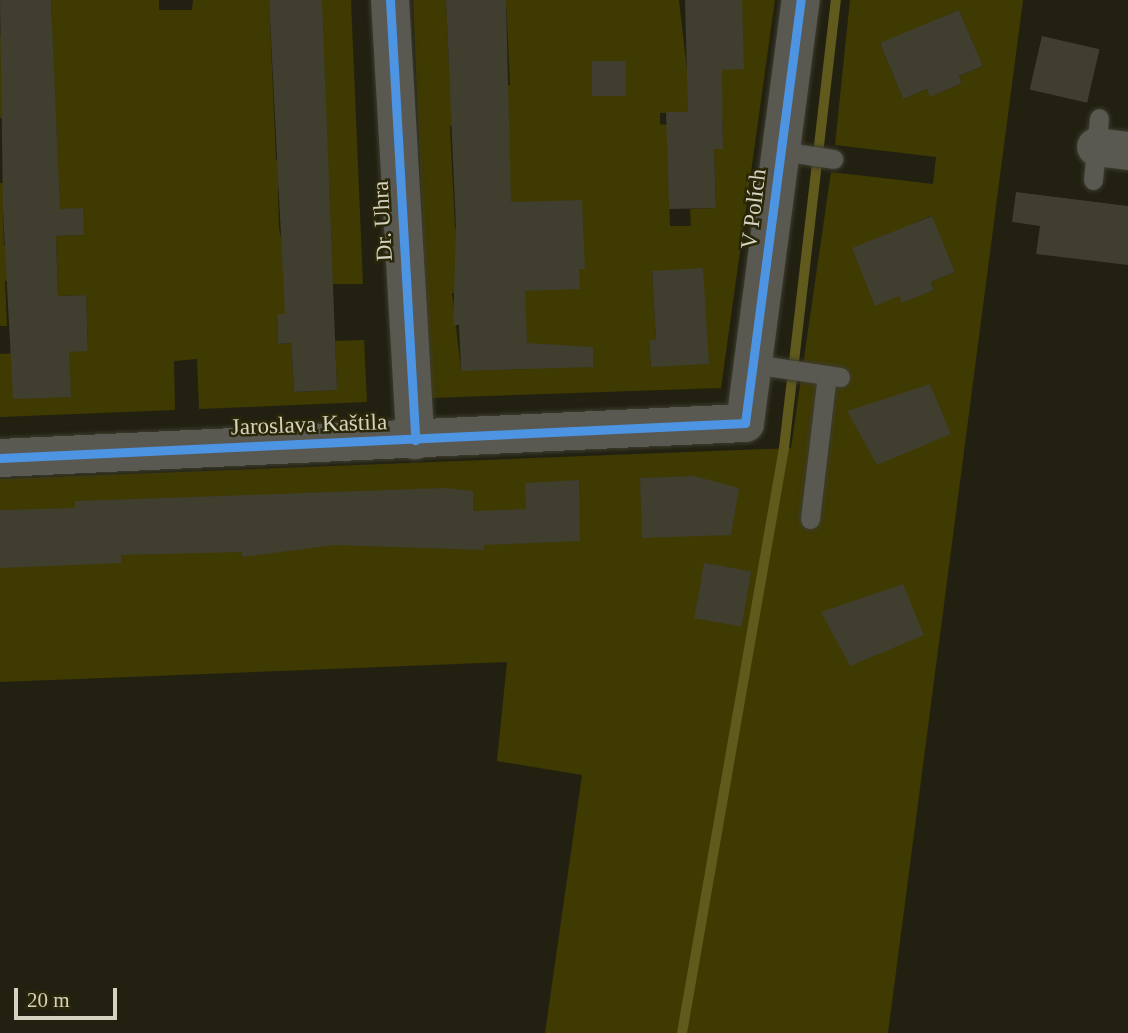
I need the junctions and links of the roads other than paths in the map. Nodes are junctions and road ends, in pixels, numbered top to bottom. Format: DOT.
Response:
graph roads {
  1 [pos="390,0"];
  2 [pos="801,0"];
  3 [pos="791,153"];
  4 [pos="833,159"];
  5 [pos="760,365"];
  6 [pos="745,423"];
  7 [pos="415,440"];
  8 [pos="0,458"];
  9 [pos="810,519"];
  1 -- 7 [label="street, Dr. Uhra"];
  2 -- 3 [label="street, V Polích"];
  3 -- 4 [label="lane"];
  3 -- 5 [label="street, V Polích"];
  5 -- 6 [label="street, V Polích"];
  5 -- 9 [label="lane"];
  6 -- 7 [label="street, Jaroslava Kaštila"];
  7 -- 8 [label="street, Jaroslava Kaštila"];
}
